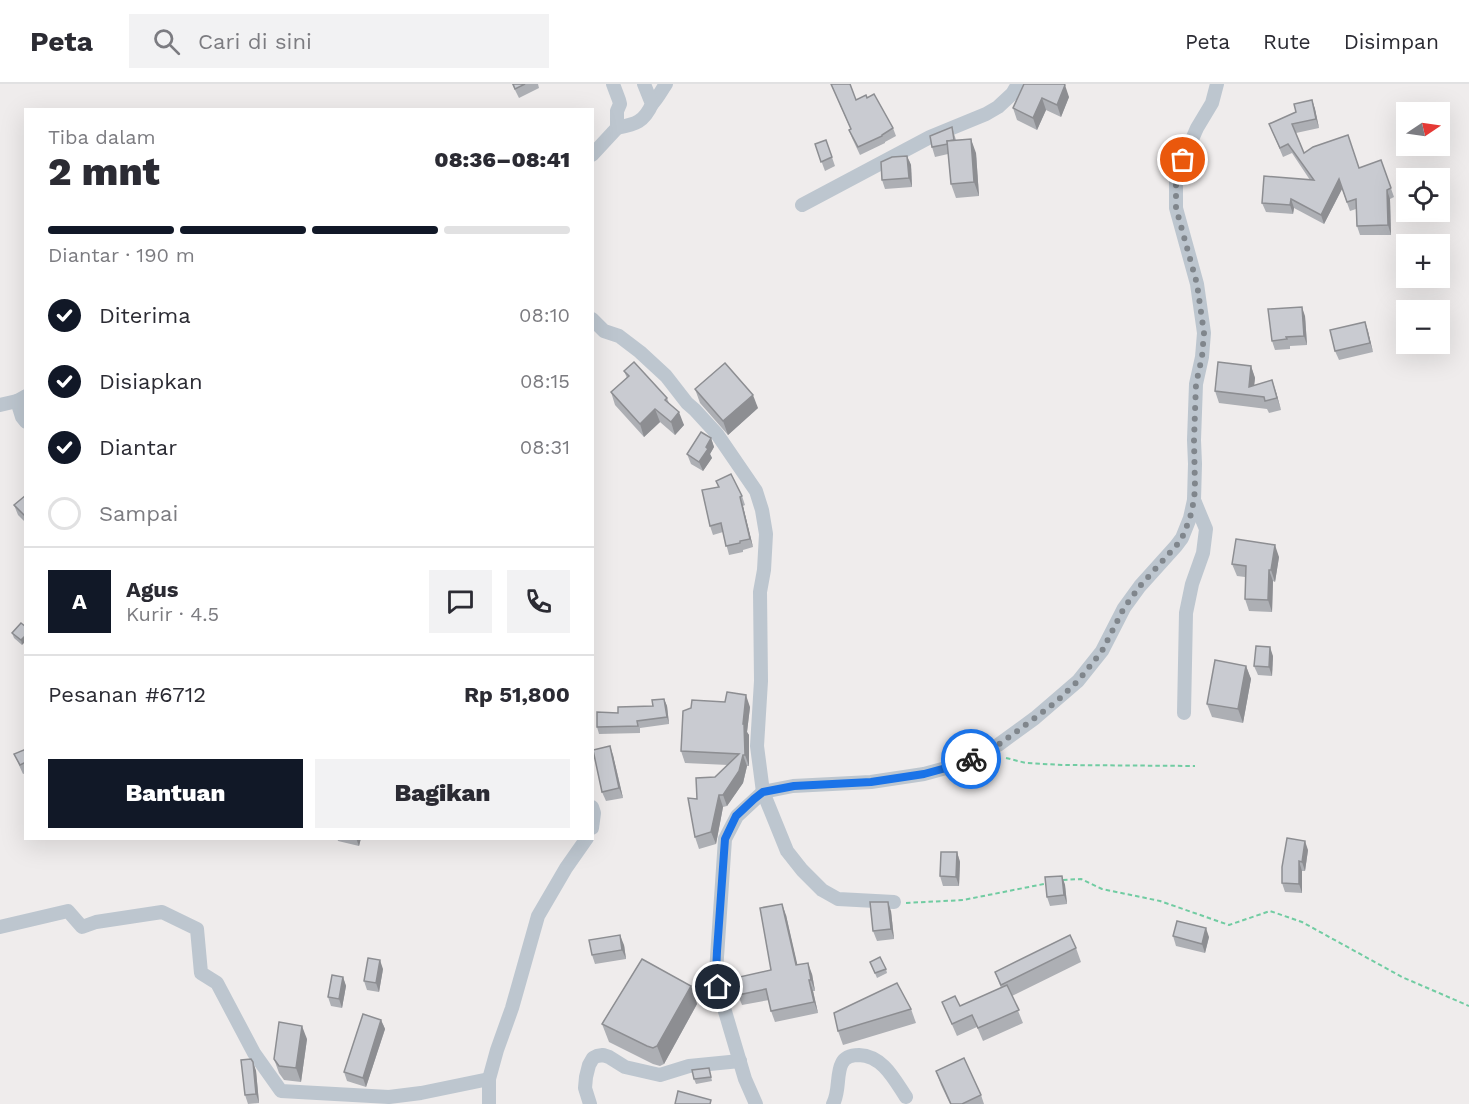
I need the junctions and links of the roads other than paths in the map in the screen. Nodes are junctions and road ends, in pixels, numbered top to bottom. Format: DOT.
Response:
graph roads {
  1 [pos="613,84"];
  2 [pos="644,84"];
  3 [pos="666,84"];
  4 [pos="1018,84"];
  5 [pos="1216,84"];
  6 [pos="652,105"];
  7 [pos="617,128"];
  8 [pos="594,153"];
  9 [pos="802,205"];
  10 [pos="594,321"];
  11 [pos="21,399"];
  12 [pos="0,405"];
  13 [pos="24,420"];
  14 [pos="1194,500"];
  15 [pos="1184,713"];
  16 [pos="763,792"];
  17 [pos="586,840"];
  18 [pos="894,902"];
  19 [pos="0,927"];
  20 [pos="740,1061"];
  21 [pos="489,1079"];
  22 [pos="906,1097"];
  23 [pos="489,1104"];
  24 [pos="590,1104"];
  25 [pos="756,1104"];
  26 [pos="833,1104"];
  1 -- 7 [label="street"];
  2 -- 6 [label="street"];
  3 -- 6 [label="street"];
  4 -- 9 [label="street"];
  5 -- 14 [label="street"];
  6 -- 7 [label="street"];
  7 -- 8 [label="street"];
  10 -- 16 [label="street"];
  11 -- 12 [label="street"];
  11 -- 13 [label="street"];
  14 -- 15 [label="street"];
  14 -- 16 [label="street"];
  16 -- 18 [label="street"];
  16 -- 20 [label="street"];
  17 -- 21 [label="street"];
  19 -- 21 [label="street"];
  20 -- 24 [label="street"];
  20 -- 25 [label="street"];
  21 -- 23 [label="street"];
  22 -- 26 [label="street"];
}
